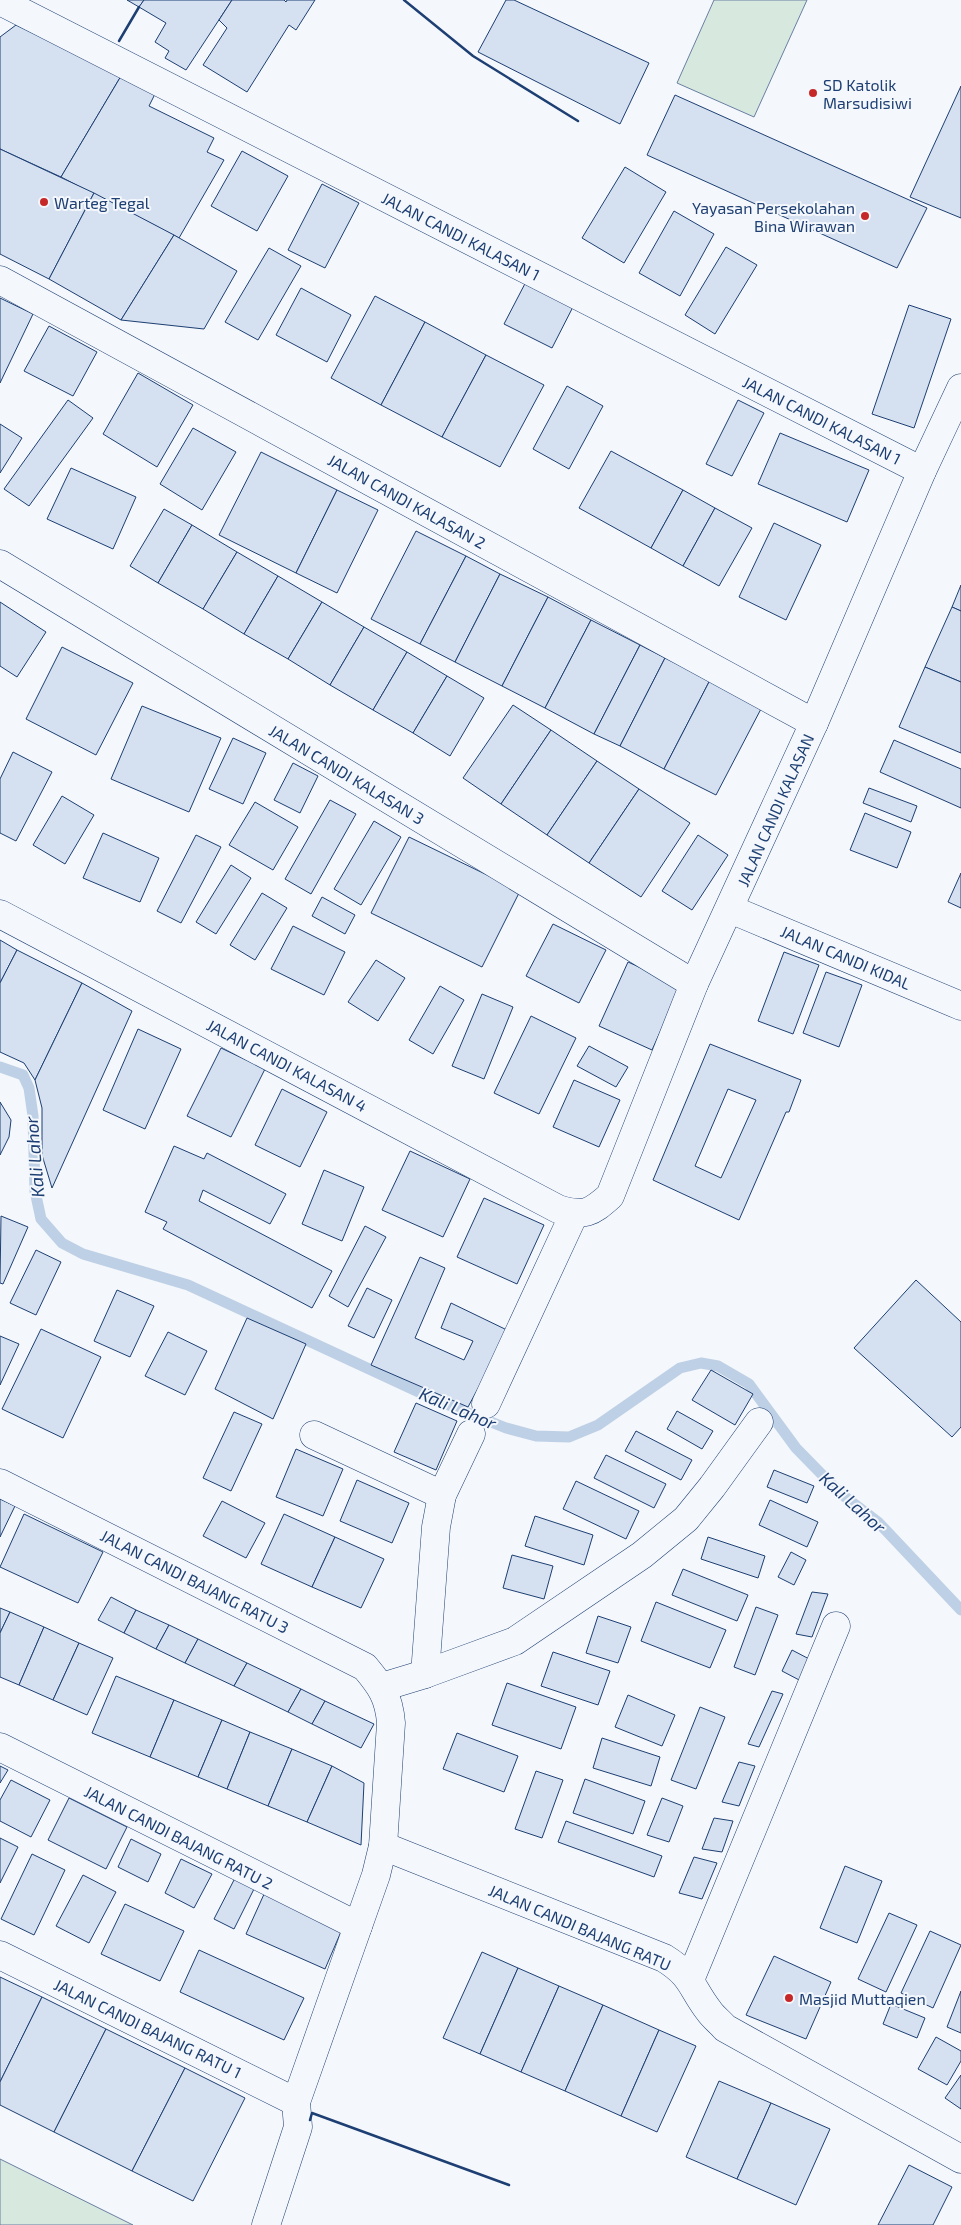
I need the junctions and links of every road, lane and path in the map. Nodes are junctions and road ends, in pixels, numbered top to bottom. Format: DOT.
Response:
graph roads {
  1 [pos="0,1"];
  2 [pos="0,280"];
  3 [pos="961,388"];
  4 [pos="922,471"];
  5 [pos="0,564"];
  6 [pos="814,723"];
  7 [pos="730,909"];
  8 [pos="0,914"];
  9 [pos="694,984"];
  10 [pos="961,1006"];
  11 [pos="574,1214"];
  12 [pos="486,1404"];
  13 [pos="758,1422"];
  14 [pos="471,1434"];
  15 [pos="314,1435"];
  16 [pos="0,1483"];
  17 [pos="442,1495"];
  18 [pos="836,1626"];
  19 [pos="425,1674"];
  20 [pos="382,1687"];
  21 [pos="0,1747"];
  22 [pos="383,1846"];
  23 [pos="358,1926"];
  24 [pos="0,1955"];
  25 [pos="690,1980"];
  26 [pos="296,2102"];
  27 [pos="961,2159"];
  28 [pos="266,2225"];
  1 -- 4 [label="street, JALAN CANDI KALASAN 1"];
  2 -- 6 [label="street, JALAN CANDI KALASAN 2"];
  3 -- 4 [label="street, JALAN CANDI KALASAN"];
  4 -- 6 [label="street, JALAN CANDI KALASAN"];
  5 -- 9 [label="street, JALAN CANDI KALASAN 3"];
  6 -- 7 [label="street, JALAN CANDI KALASAN"];
  7 -- 9 [label="street, JALAN CANDI KALASAN"];
  7 -- 10 [label="street, JALAN CANDI KIDAL"];
  8 -- 11 [label="street, JALAN CANDI KALASAN 4"];
  9 -- 11 [label="street, JALAN CANDI KALASAN"];
  11 -- 12 [label="street"];
  13 -- 19 [label="street"];
  14 -- 17 [label="street"];
  15 -- 17 [label="street"];
  16 -- 20 [label="street, JALAN CANDI BAJANG RATU 3"];
  17 -- 19 [label="street"];
  18 -- 25 [label="street"];
  19 -- 20 [label="street"];
  20 -- 22 [label="street"];
  21 -- 23 [label="street, JALAN CANDI BAJANG RATU 2"];
  22 -- 23 [label="street"];
  22 -- 25 [label="street, JALAN CANDI BAJANG RATU"];
  23 -- 26 [label="street"];
  24 -- 26 [label="street, JALAN CANDI BAJANG RATU 1"];
  25 -- 27 [label="street, JALAN CANDI BAJANG RATU"];
  26 -- 28 [label="street"];
}
